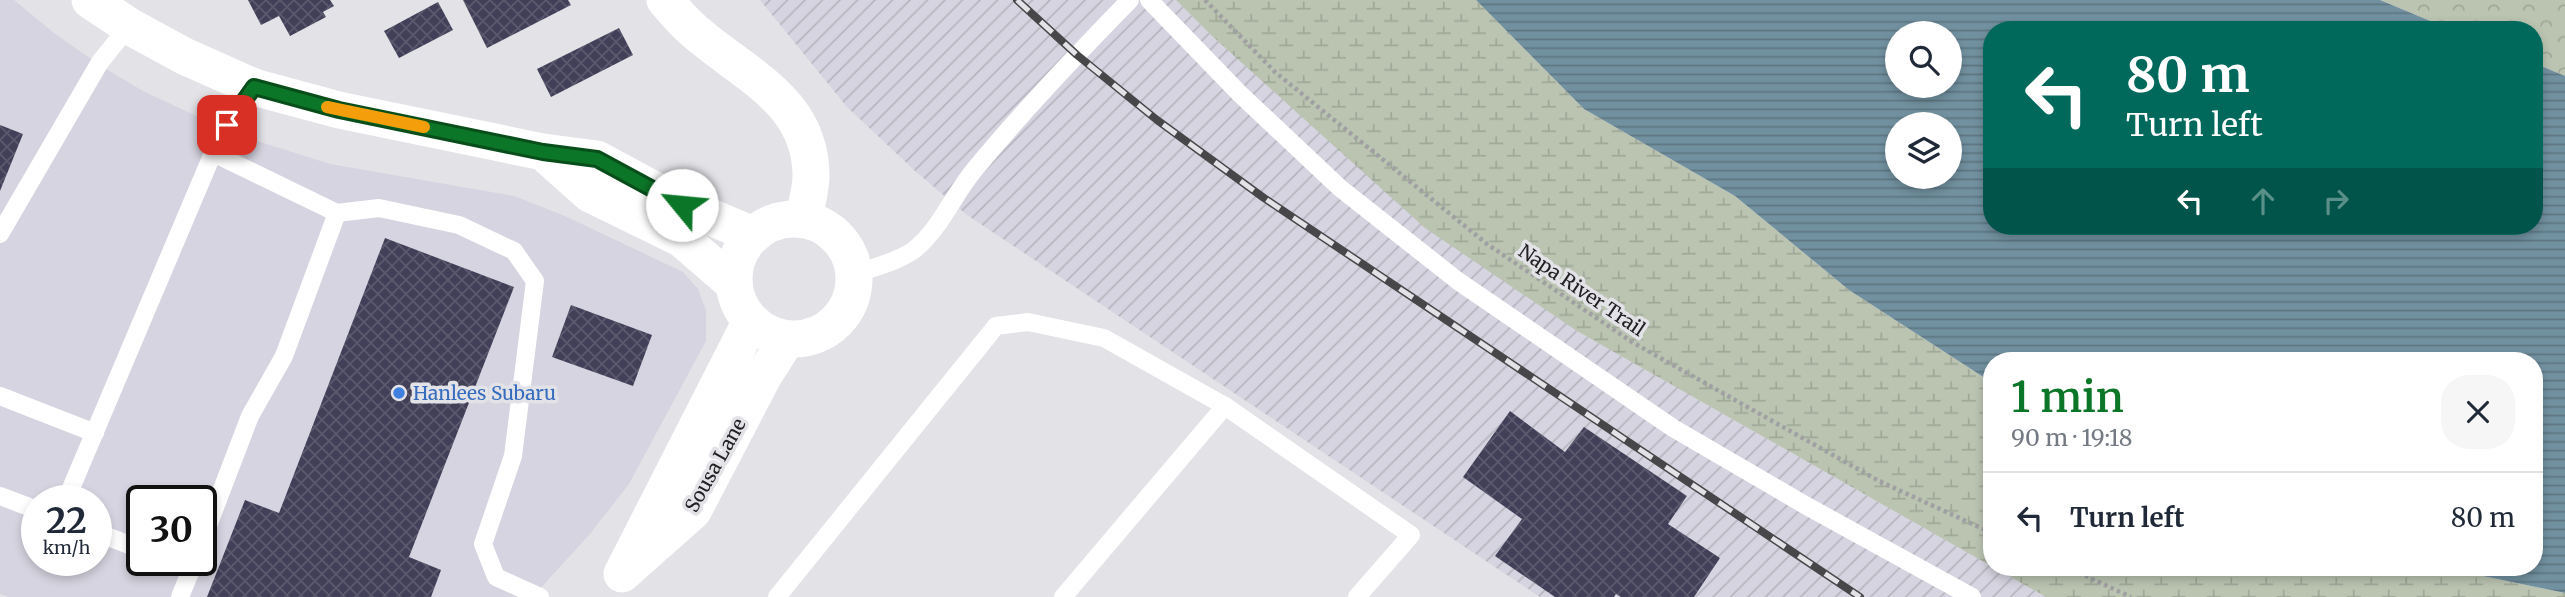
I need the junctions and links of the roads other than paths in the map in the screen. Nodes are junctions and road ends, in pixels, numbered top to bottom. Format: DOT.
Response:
graph roads {
  1 [pos="90,0"];
  2 [pos="665,0"];
  3 [pos="1130,0"];
  4 [pos="1150,0"];
  5 [pos="129,26"];
  6 [pos="254,87"];
  7 [pos="543,152"];
  8 [pos="213,153"];
  9 [pos="337,213"];
  10 [pos="804,219"];
  11 [pos="0,234"];
  12 [pos="753,234"];
  13 [pos="855,274"];
  14 [pos="734,284"];
  15 [pos="751,321"];
  16 [pos="787,339"];
  17 [pos="0,396"];
  18 [pos="1224,406"];
  19 [pos="95,433"];
  20 [pos="72,485"];
  21 [pos="0,496"];
  22 [pos="217,502"];
  23 [pos="21,504"];
  24 [pos="188,576"];
  25 [pos="613,586"];
  26 [pos="180,597"];
  27 [pos="540,597"];
  28 [pos="777,597"];
  29 [pos="1063,597"];
  30 [pos="1357,597"];
  31 [pos="1972,597"];
  1 -- 5 [label="street"];
  2 -- 10 [label="street"];
  3 -- 13 [label="lane"];
  4 -- 31 [label="lane"];
  5 -- 6 [label="street"];
  5 -- 11 [label="lane"];
  6 -- 7 [label="street"];
  6 -- 8 [label="lane"];
  7 -- 12 [label="street"];
  7 -- 14 [label="street"];
  8 -- 9 [label="lane"];
  8 -- 19 [label="lane"];
  9 -- 22 [label="lane"];
  9 -- 27 [label="lane"];
  10 -- 12 [label="street"];
  10 -- 13 [label="street"];
  12 -- 14 [label="street"];
  13 -- 16 [label="street"];
  14 -- 15 [label="street"];
  15 -- 16 [label="street"];
  15 -- 25 [label="street, Sousa Lane"];
  16 -- 25 [label="street, Sousa Lane"];
  17 -- 19 [label="lane"];
  18 -- 28 [label="lane"];
  18 -- 29 [label="lane"];
  18 -- 30 [label="lane"];
  19 -- 20 [label="lane"];
  21 -- 23 [label="lane"];
  24 -- 26 [label="lane"];
}
